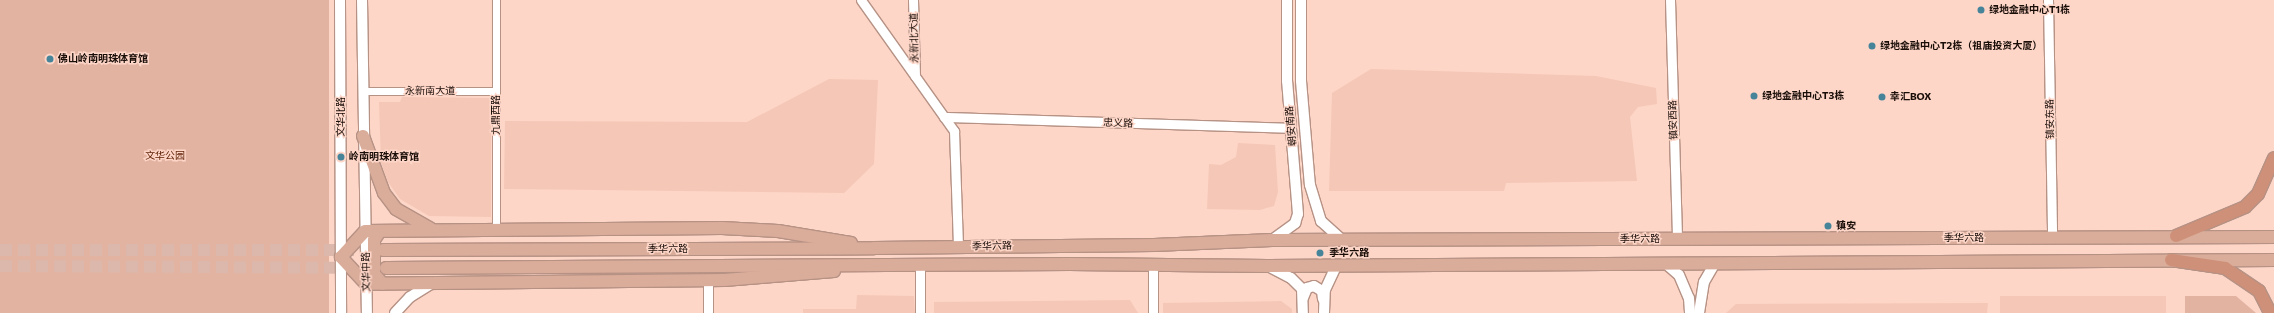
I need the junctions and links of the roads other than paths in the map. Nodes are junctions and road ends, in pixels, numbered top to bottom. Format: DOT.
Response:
graph roads {
  1 [pos="340,0"];
  2 [pos="362,0"];
  3 [pos="496,0"];
  4 [pos="861,0"];
  5 [pos="913,0"];
  6 [pos="1287,0"];
  7 [pos="1301,0"];
  8 [pos="1670,0"];
  9 [pos="2048,0"];
  10 [pos="915,76"];
  11 [pos="363,91"];
  12 [pos="496,91"];
  13 [pos="944,117"];
  14 [pos="1291,128"];
  15 [pos="363,136"];
  16 [pos="2274,158"];
  17 [pos="496,230"];
  18 [pos="365,231"];
  19 [pos="380,231"];
  20 [pos="436,231"];
  21 [pos="2176,236"];
  22 [pos="2274,237"];
  23 [pos="2052,238"];
  24 [pos="1677,239"];
  25 [pos="1272,240"];
  26 [pos="1342,240"];
  27 [pos="958,247"];
  28 [pos="874,248"];
  29 [pos="382,250"];
  30 [pos="341,257"];
  31 [pos="2171,260"];
  32 [pos="2274,260"];
  33 [pos="1665,263"];
  34 [pos="1715,263"];
  35 [pos="875,264"];
  36 [pos="920,265"];
  37 [pos="1153,266"];
  38 [pos="1268,266"];
  39 [pos="1336,266"];
  40 [pos="386,268"];
  41 [pos="708,280"];
  42 [pos="432,283"];
  43 [pos="366,284"];
  44 [pos="383,284"];
  45 [pos="1303,298"];
  46 [pos="1324,301"];
  47 [pos="341,313"];
  48 [pos="367,313"];
  49 [pos="395,313"];
  50 [pos="708,313"];
  51 [pos="920,313"];
  52 [pos="1153,313"];
  53 [pos="1303,313"];
  54 [pos="1324,313"];
  55 [pos="1690,313"];
  56 [pos="1699,313"];
  57 [pos="2270,313"];
  1 -- 30 [label="main road, 文华北路"];
  2 -- 11 [label="main road"];
  3 -- 12 [label="street, 九鼎西路"];
  4 -- 10 [label="street"];
  5 -- 10 [label="street, 永新北大道"];
  6 -- 14 [label="main road, 朝安南路"];
  7 -- 26 [label="main road, 朝安南路"];
  8 -- 24 [label="street, 镇安西路"];
  9 -- 23 [label="street, 镇安东路"];
  10 -- 13 [label="street"];
  11 -- 12 [label="street, 永新南大道"];
  11 -- 15 [label="main road"];
  12 -- 17 [label="street, 九鼎西路"];
  13 -- 14 [label="street, 忠义路"];
  13 -- 27 [label="street"];
  14 -- 25 [label="main road, 朝安南路"];
  15 -- 18 [label="main road"];
  15 -- 20 [label="main road"];
  16 -- 21 [label="highway"];
  17 -- 20 [label="main road"];
  17 -- 28 [label="main road"];
  18 -- 19 [label="main road"];
  18 -- 30 [label="main road"];
  18 -- 43 [label="main road, 文华中路"];
  19 -- 20 [label="main road"];
  19 -- 44 [label="main road"];
  21 -- 22 [label="main road, 季华六路"];
  21 -- 23 [label="main road, 季华六路"];
  23 -- 24 [label="main road, 季华六路"];
  24 -- 26 [label="main road, 季华六路"];
  25 -- 26 [label="main road, 季华六路"];
  25 -- 27 [label="main road, 季华六路"];
  27 -- 28 [label="main road, 季华六路"];
  28 -- 29 [label="main road, 季华六路"];
  30 -- 43 [label="main road"];
  30 -- 47 [label="main road"];
  31 -- 32 [label="main road, 季华六路"];
  31 -- 34 [label="main road, 季华六路"];
  31 -- 57 [label="highway"];
  33 -- 34 [label="main road, 季华六路"];
  33 -- 39 [label="main road, 季华六路"];
  33 -- 55 [label="main road"];
  34 -- 56 [label="main road"];
  35 -- 36 [label="main road, 季华六路"];
  35 -- 40 [label="main road, 季华六路"];
  35 -- 41 [label="main road"];
  36 -- 37 [label="main road, 季华六路"];
  36 -- 51 [label="street"];
  37 -- 38 [label="main road, 季华六路"];
  37 -- 52 [label="street"];
  38 -- 39 [label="main road, 季华六路"];
  38 -- 45 [label="main road"];
  39 -- 46 [label="main road"];
  41 -- 42 [label="main road"];
  41 -- 50 [label="street"];
  42 -- 44 [label="main road"];
  42 -- 49 [label="main road"];
  43 -- 44 [label="main road"];
  43 -- 48 [label="main road, 文华中路"];
  45 -- 46 [label="main road"];
  45 -- 53 [label="main road"];
  46 -- 54 [label="main road"];
}
